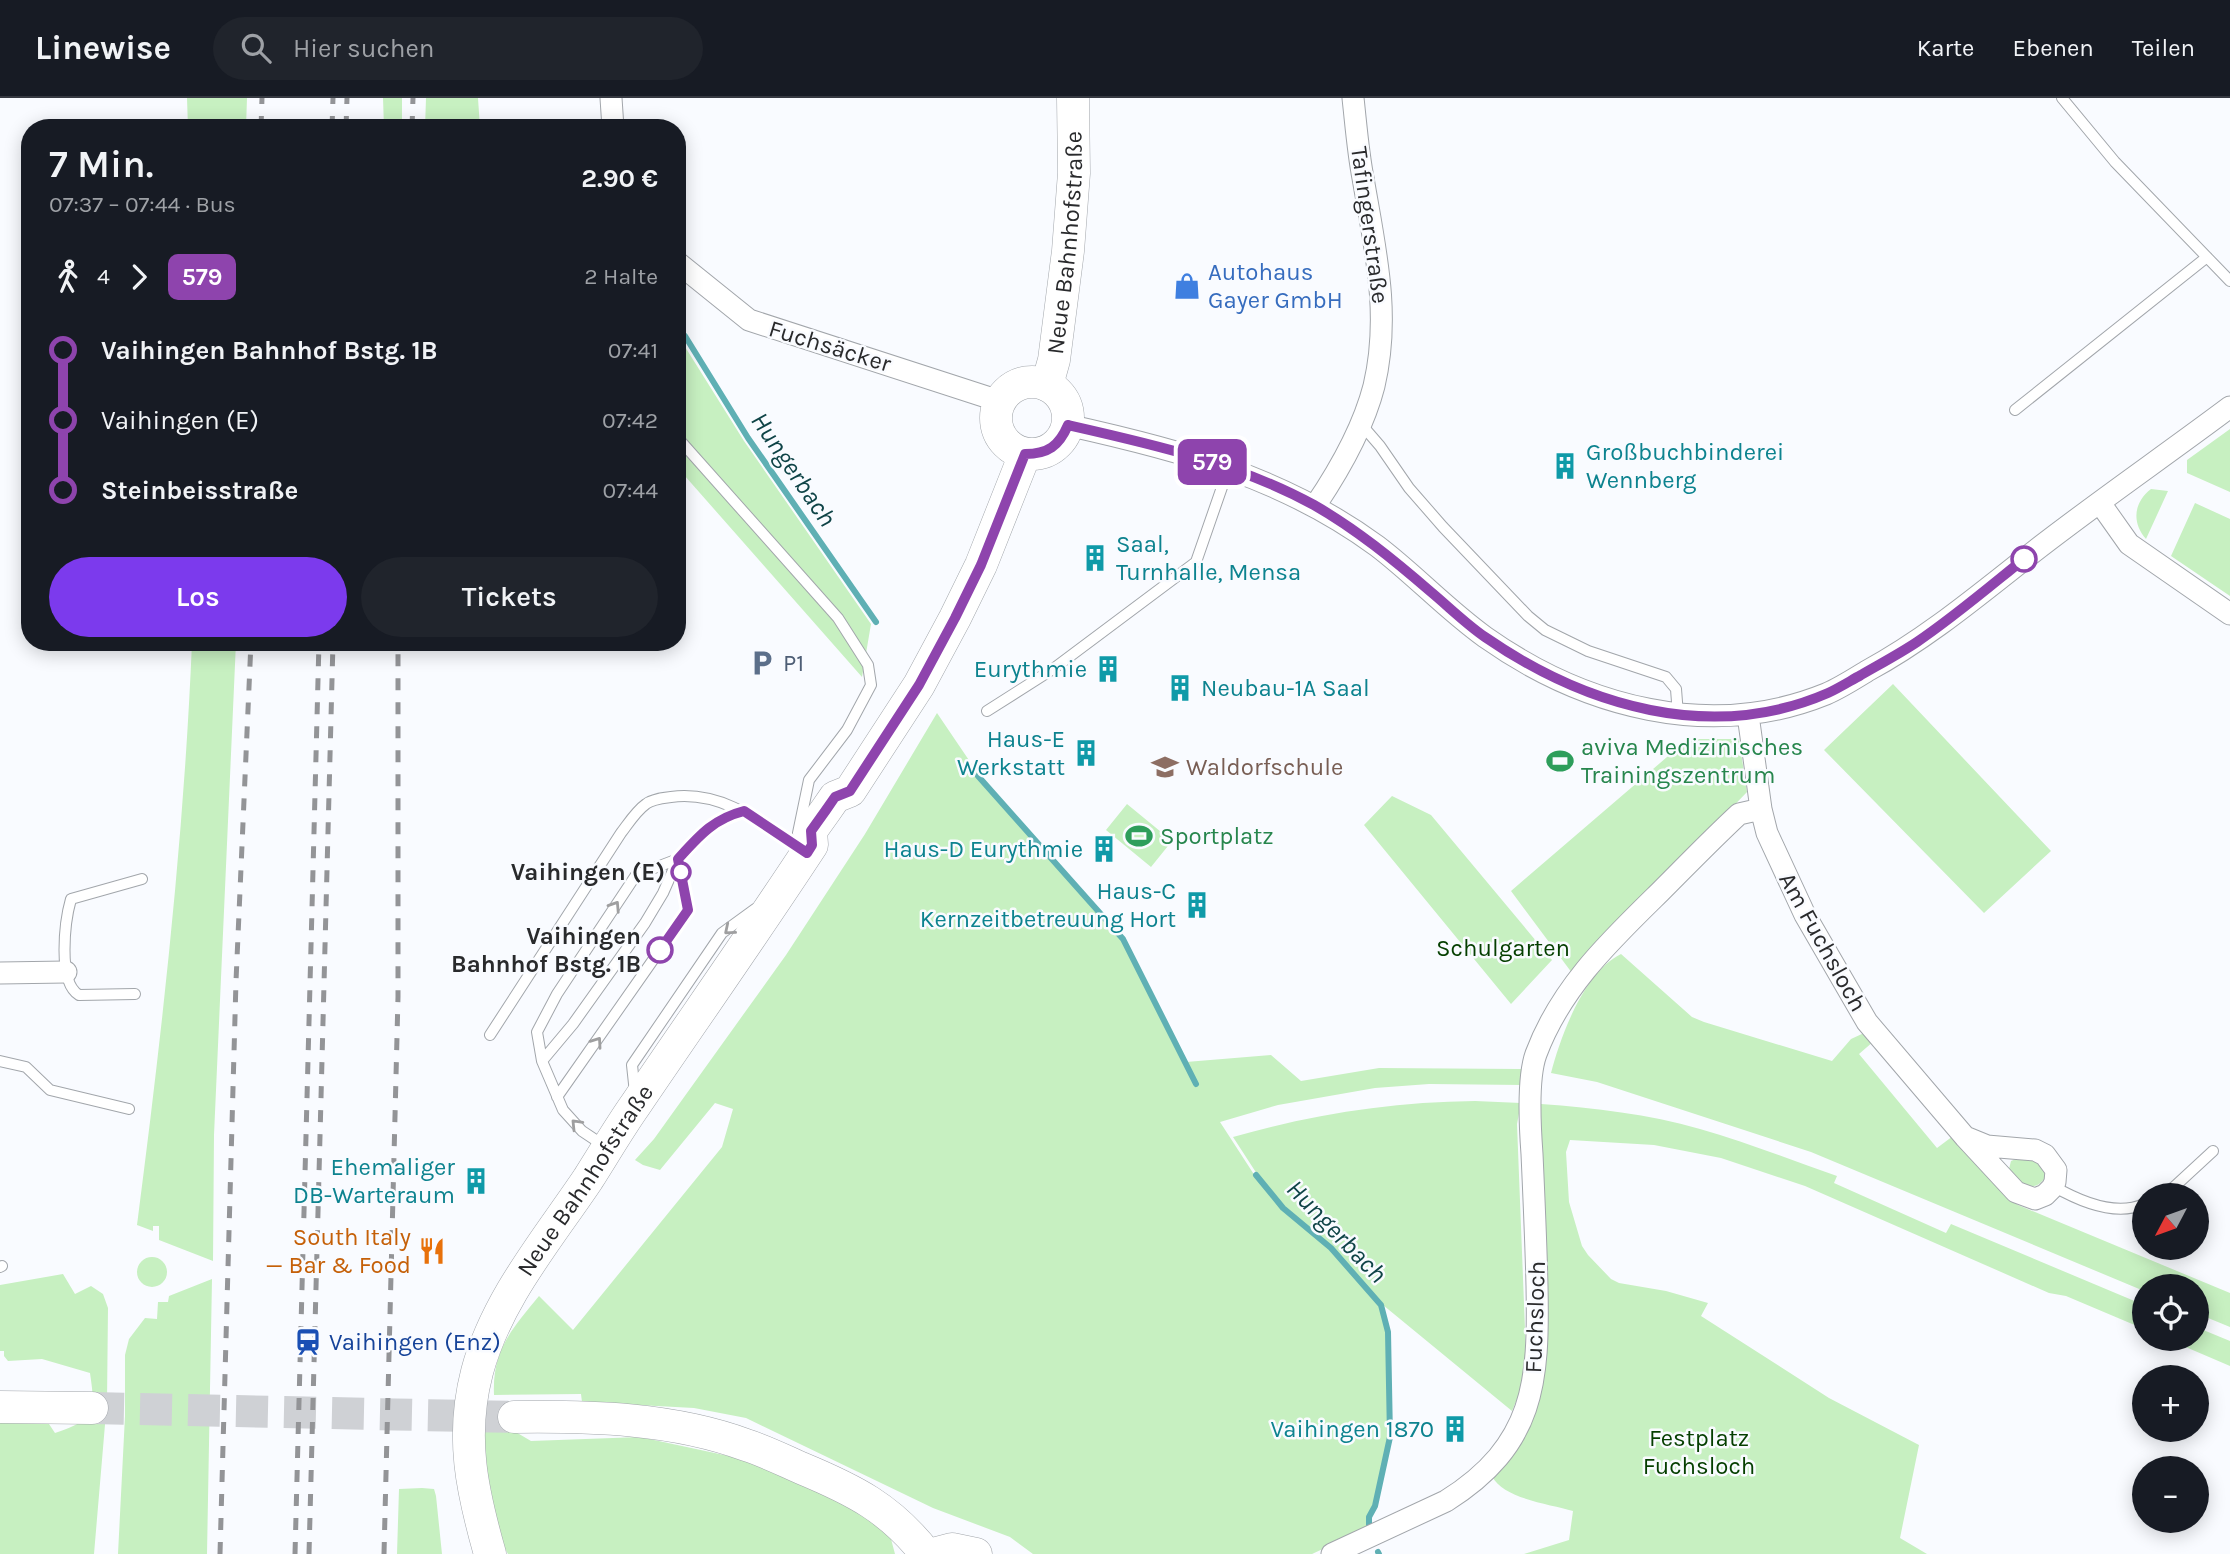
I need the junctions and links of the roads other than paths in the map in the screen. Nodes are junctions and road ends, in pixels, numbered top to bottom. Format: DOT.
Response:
graph roads {
  1 [pos="611,98"];
  2 [pos="1073,98"];
  3 [pos="1353,98"];
  4 [pos="2062,98"];
  5 [pos="612,119"];
  6 [pos="2207,257"];
  7 [pos="686,269"];
  8 [pos="2230,281"];
  9 [pos="1047,386"];
  10 [pos="999,401"];
  11 [pos="2230,407"];
  12 [pos="2015,410"];
  13 [pos="1361,424"];
  14 [pos="1068,425"];
  15 [pos="686,447"];
  16 [pos="1025,454"];
  17 [pos="1228,467"];
  18 [pos="2100,503"];
  19 [pos="1315,506"];
  20 [pos="2230,614"];
  21 [pos="987,712"];
  22 [pos="1678,715"];
  23 [pos="1748,715"];
  24 [pos="1761,809"];
  25 [pos="744,811"];
  26 [pos="805,848"];
  27 [pos="678,859"];
  28 [pos="142,879"];
  29 [pos="66,972"];
  30 [pos="0,973"];
  31 [pos="135,994"];
  32 [pos="490,1035"];
  33 [pos="0,1061"];
  34 [pos="542,1061"];
  35 [pos="557,1097"];
  36 [pos="129,1109"];
  37 [pos="1965,1137"];
  38 [pos="608,1148"];
  39 [pos="2213,1151"];
  40 [pos="2178,1183"];
  41 [pos="2053,1186"];
  42 [pos="2132,1208"];
  43 [pos="0,1406"];
  44 [pos="92,1408"];
  45 [pos="514,1417"];
  46 [pos="490,1554"];
  47 [pos="926,1554"];
  48 [pos="933,1554"];
  49 [pos="976,1554"];
  50 [pos="1332,1554"];
  1 -- 5 [label="street"];
  2 -- 9 [label="main road, Neue Bahnhofstraße"];
  3 -- 13 [label="street, Tafingerstraße"];
  4 -- 6 [label="lane"];
  6 -- 8 [label="lane"];
  6 -- 12 [label="lane"];
  7 -- 10 [label="street, Fuchsäcker"];
  9 -- 10 [label="main road, Neue Bahnhofstraße"];
  9 -- 14 [label="main road, Neue Bahnhofstraße"];
  10 -- 16 [label="main road"];
  11 -- 18 [label="street"];
  13 -- 19 [label="street, Tafingerstraße"];
  13 -- 22 [label="lane"];
  14 -- 16 [label="main road"];
  14 -- 17 [label="street"];
  15 -- 26 [label="lane"];
  16 -- 26 [label="main road, Neue Bahnhofstraße"];
  17 -- 19 [label="street"];
  17 -- 21 [label="lane"];
  18 -- 20 [label="street"];
  18 -- 23 [label="street"];
  19 -- 22 [label="street"];
  22 -- 23 [label="street"];
  23 -- 24 [label="street, Am Fuchsloch"];
  24 -- 37 [label="street, Am Fuchsloch"];
  24 -- 50 [label="street, Fuchsloch"];
  25 -- 26 [label="lane"];
  25 -- 27 [label="lane"];
  25 -- 32 [label="lane"];
  26 -- 38 [label="main road, Neue Bahnhofstraße"];
  27 -- 34 [label="lane"];
  34 -- 27 [label="lane, one-way"];
  35 -- 27 [label="lane, one-way"];
  28 -- 29 [label="lane"];
  29 -- 30 [label="street"];
  29 -- 31 [label="lane"];
  33 -- 36 [label="lane"];
  34 -- 35 [label="lane"];
  38 -- 35 [label="lane, one-way"];
  37 -- 41 [label="street, Am Fuchsloch"];
  37 -- 41 [label="street"];
  38 -- 46 [label="main road, Neue Bahnhofstraße"];
  39 -- 40 [label="lane"];
  41 -- 42 [label="lane"];
  43 -- 44 [label="main road"];
  45 -- 47 [label="main road"];
  48 -- 49 [label="main road"];
}
